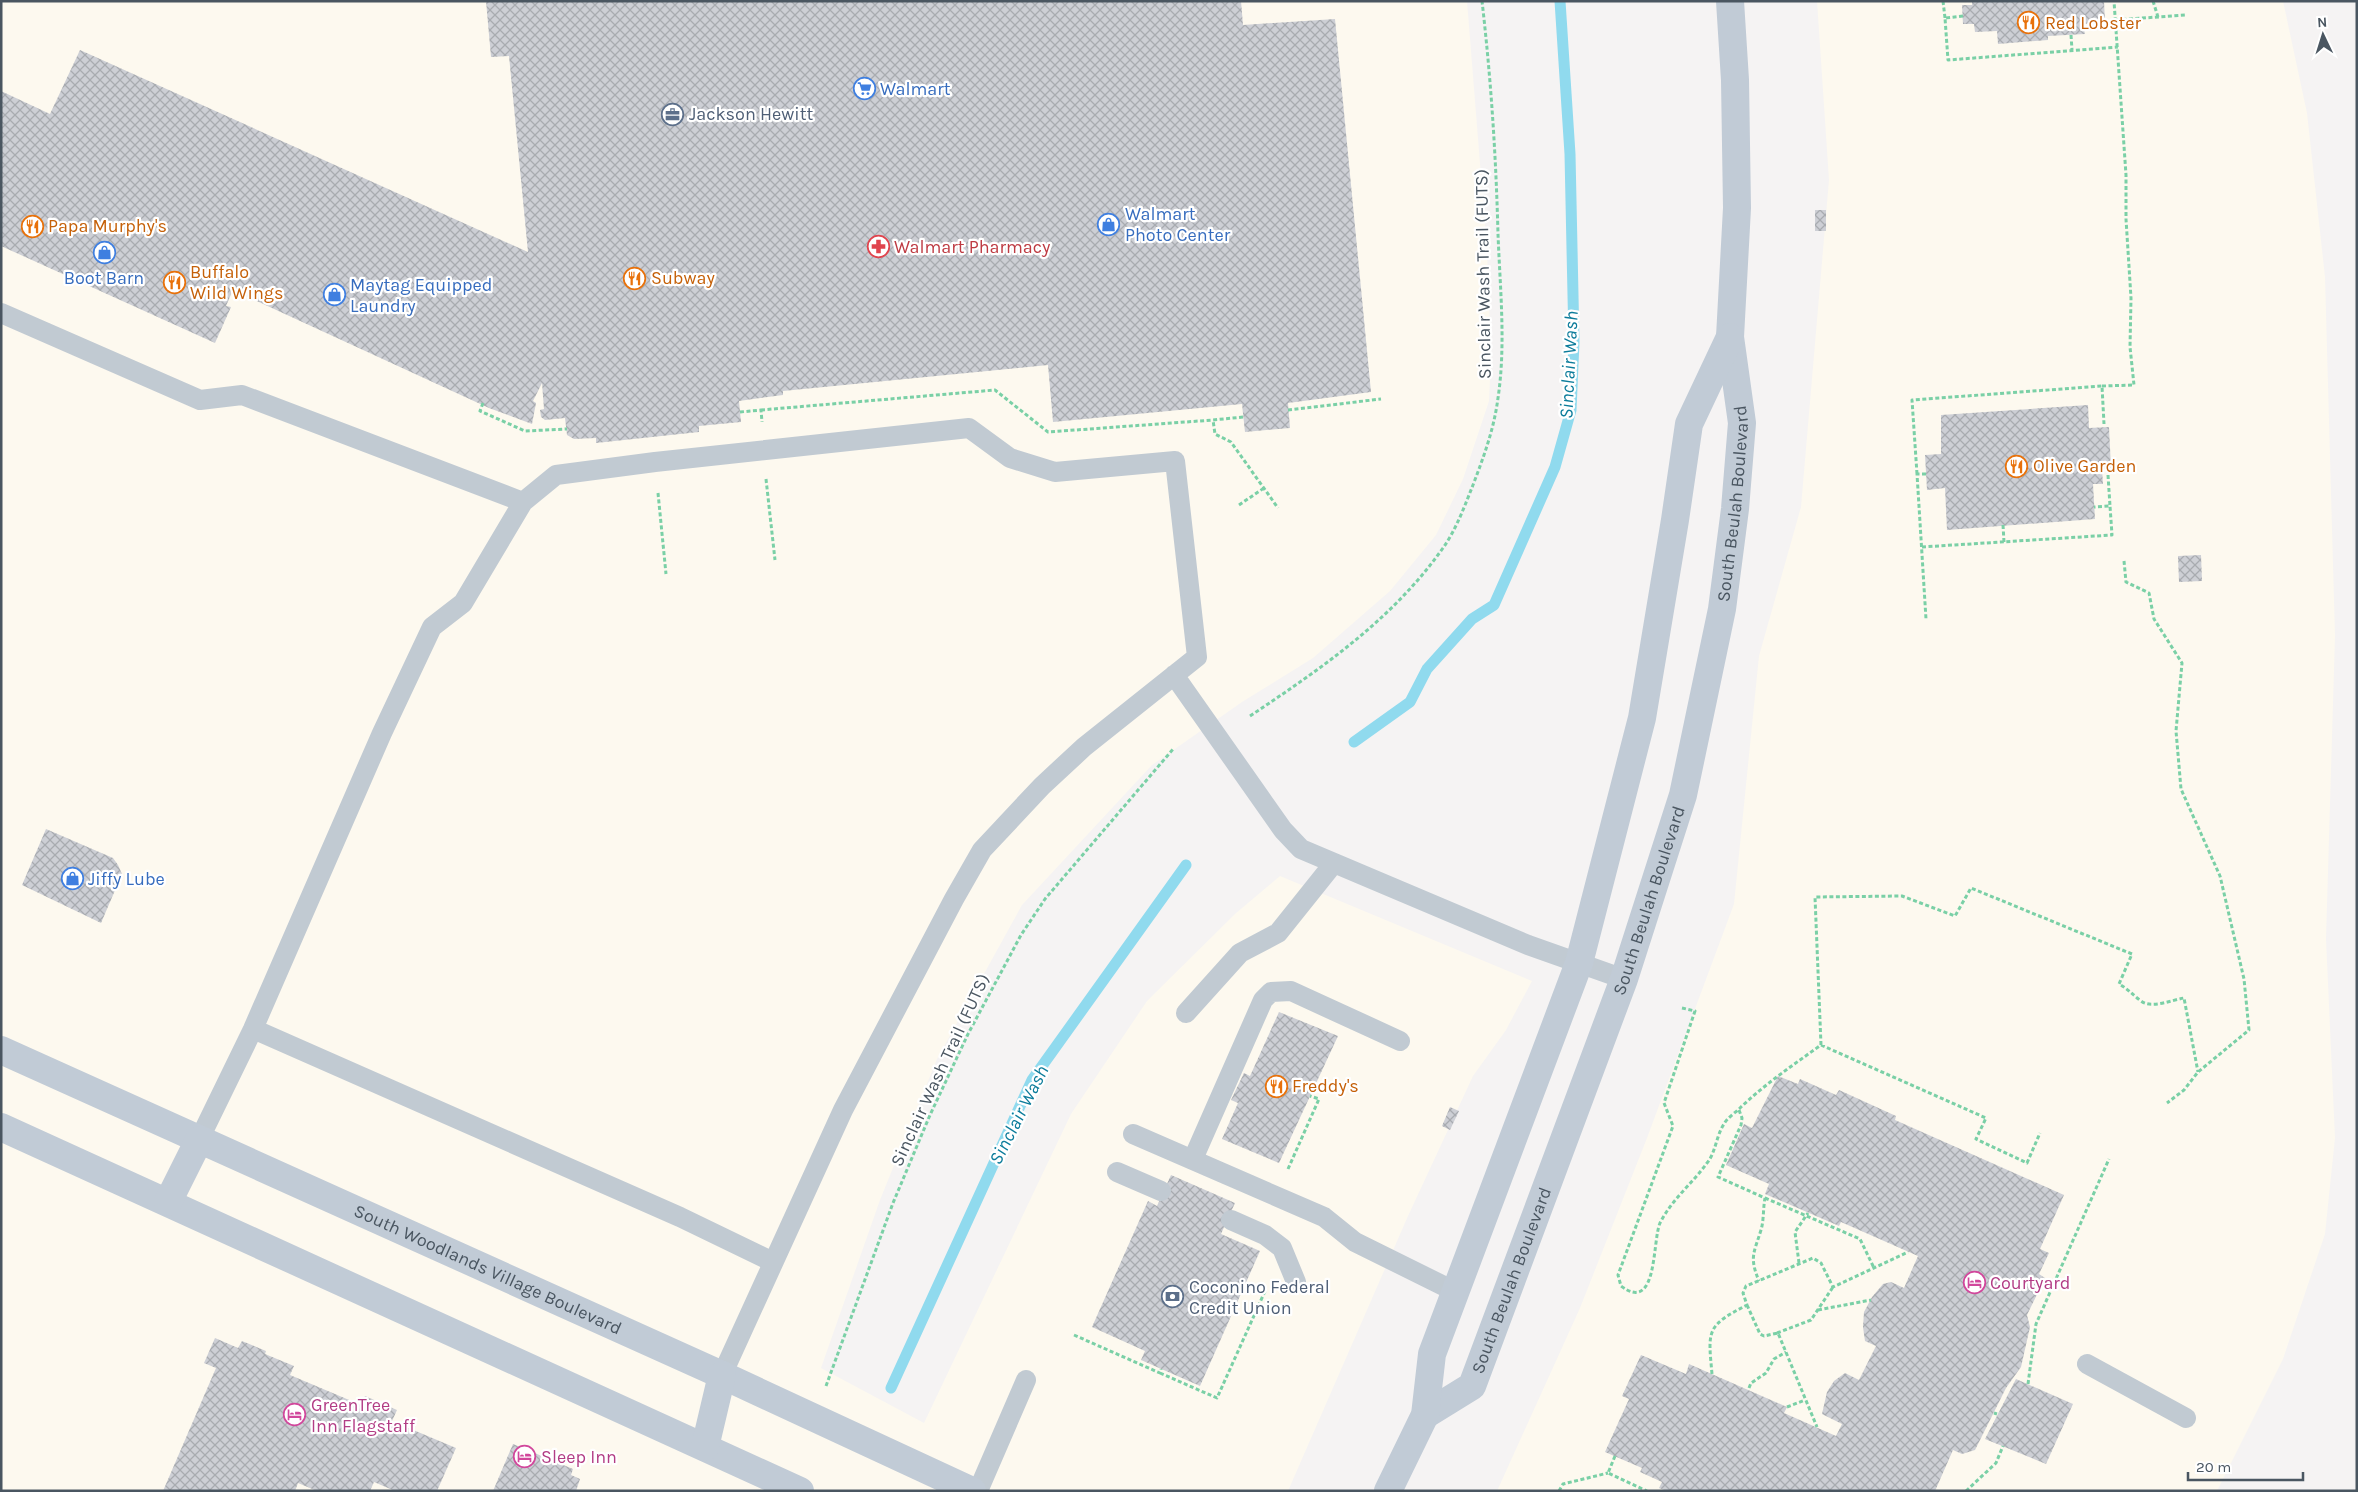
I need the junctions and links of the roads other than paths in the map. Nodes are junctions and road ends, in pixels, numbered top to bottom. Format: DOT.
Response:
graph roads {
  1 [pos="1730,1"];
  2 [pos="1,313"];
  3 [pos="1730,337"];
  4 [pos="523,502"];
  5 [pos="1174,675"];
  6 [pos="1334,863"];
  7 [pos="1579,964"];
  8 [pos="1624,979"];
  9 [pos="1186,1013"];
  10 [pos="253,1029"];
  11 [pos="1400,1041"];
  12 [pos="1,1050"];
  13 [pos="1,1127"];
  14 [pos="1133,1134"];
  15 [pos="199,1140"];
  16 [pos="1193,1159"];
  17 [pos="1117,1172"];
  18 [pos="1162,1191"];
  19 [pos="168,1202"];
  20 [pos="1232,1220"];
  21 [pos="773,1262"];
  22 [pos="1296,1282"];
  23 [pos="1456,1292"];
  24 [pos="2087,1364"];
  25 [pos="722,1375"];
  26 [pos="1026,1380"];
  27 [pos="1425,1415"];
  28 [pos="2186,1418"];
  29 [pos="705,1447"];
  30 [pos="800,1491"];
  31 [pos="972,1491"];
  32 [pos="978,1491"];
  33 [pos="1388,1491"];
  1 -- 3 [label="main road, South Beulah Boulevard"];
  2 -- 4 [label="lane"];
  3 -- 7 [label="main road, South Beulah Boulevard"];
  3 -- 8 [label="main road, South Beulah Boulevard"];
  4 -- 5 [label="lane"];
  4 -- 10 [label="lane"];
  5 -- 6 [label="lane"];
  5 -- 21 [label="lane"];
  6 -- 7 [label="lane"];
  6 -- 9 [label="lane"];
  7 -- 8 [label="lane"];
  7 -- 23 [label="main road, South Beulah Boulevard"];
  8 -- 27 [label="main road, South Beulah Boulevard"];
  10 -- 15 [label="lane"];
  10 -- 21 [label="lane"];
  11 -- 16 [label="lane"];
  12 -- 15 [label="main road, South Woodlands Village Boulevard"];
  13 -- 19 [label="main road"];
  14 -- 16 [label="lane"];
  15 -- 19 [label="main road"];
  15 -- 25 [label="main road, South Woodlands Village Boulevard"];
  16 -- 23 [label="lane"];
  17 -- 18 [label="lane"];
  19 -- 29 [label="main road"];
  20 -- 22 [label="lane"];
  21 -- 25 [label="lane"];
  23 -- 27 [label="main road, South Beulah Boulevard"];
  24 -- 28 [label="lane"];
  25 -- 29 [label="main road"];
  25 -- 31 [label="main road, South Woodlands Village Boulevard"];
  26 -- 32 [label="lane"];
  27 -- 33 [label="main road, South Beulah Boulevard"];
  29 -- 30 [label="main road"];
}
